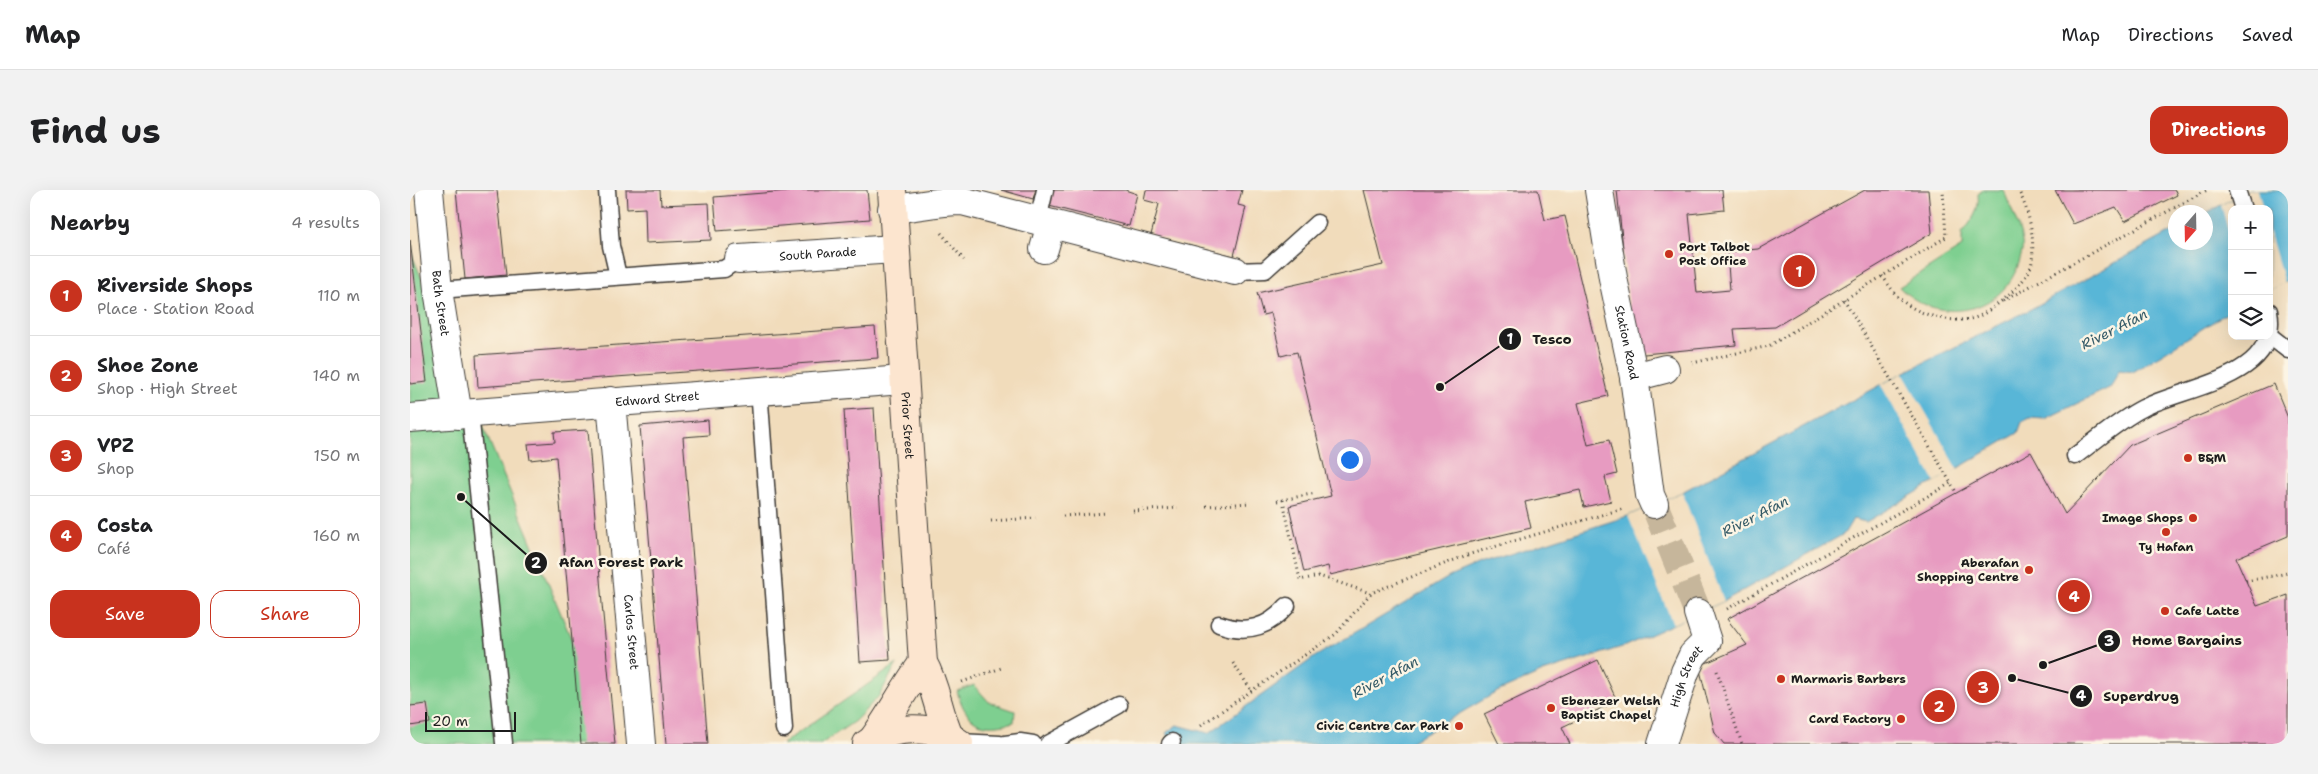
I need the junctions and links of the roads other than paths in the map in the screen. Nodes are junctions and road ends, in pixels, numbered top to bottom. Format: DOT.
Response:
graph roads {
  1 [pos="429,190"];
  2 [pos="607,190"];
  3 [pos="1045,190"];
  4 [pos="1599,190"];
  5 [pos="892,199"];
  6 [pos="1317,223"];
  7 [pos="1044,231"];
  8 [pos="895,249"];
  9 [pos="740,260"];
  10 [pos="1235,271"];
  11 [pos="618,276"];
  12 [pos="438,290"];
  13 [pos="2273,338"];
  14 [pos="2268,340"];
  15 [pos="2288,350"];
  16 [pos="1665,369"];
  17 [pos="1634,378"];
  18 [pos="903,380"];
  19 [pos="759,389"];
  20 [pos="611,401"];
  21 [pos="464,414"];
  22 [pos="410,418"];
  23 [pos="2075,456"];
  24 [pos="1652,500"];
  25 [pos="1287,606"];
  26 [pos="1219,624"];
  27 [pos="1702,626"];
  28 [pos="923,662"];
  29 [pos="1120,705"];
  30 [pos="784,729"];
  31 [pos="871,741"];
  32 [pos="956,741"];
  33 [pos="504,743"];
  34 [pos="641,744"];
  35 [pos="1000,744"];
  36 [pos="1005,744"];
  37 [pos="1033,744"];
  38 [pos="1048,744"];
  39 [pos="1662,744"];
  1 -- 12 [label="street, Bath Street"];
  2 -- 11 [label="lane"];
  3 -- 7 [label="lane"];
  4 -- 17 [label="street, Station Road"];
  5 -- 7 [label="street"];
  5 -- 8 [label="street, Prior Street"];
  6 -- 10 [label="lane"];
  7 -- 10 [label="street"];
  8 -- 9 [label="street, South Parade"];
  8 -- 18 [label="street, Prior Street"];
  9 -- 11 [label="lane"];
  11 -- 12 [label="lane"];
  12 -- 21 [label="street, Bath Street"];
  13 -- 15 [label="lane"];
  14 -- 23 [label="lane"];
  16 -- 17 [label="street"];
  17 -- 24 [label="street, Station Road"];
  18 -- 19 [label="street, Edward Street"];
  18 -- 28 [label="street, Prior Street"];
  19 -- 20 [label="street, Edward Street"];
  19 -- 30 [label="lane"];
  20 -- 21 [label="street, Edward Street"];
  20 -- 34 [label="street, Carlos Street"];
  21 -- 22 [label="street, Edward Street"];
  21 -- 33 [label="lane"];
  25 -- 26 [label="lane"];
  27 -- 39 [label="street, High Street"];
  28 -- 31 [label="street"];
  28 -- 32 [label="street, Prior Street"];
  29 -- 38 [label="lane"];
  31 -- 32 [label="street"];
  32 -- 35 [label="lane"];
  36 -- 37 [label="lane"];
}
